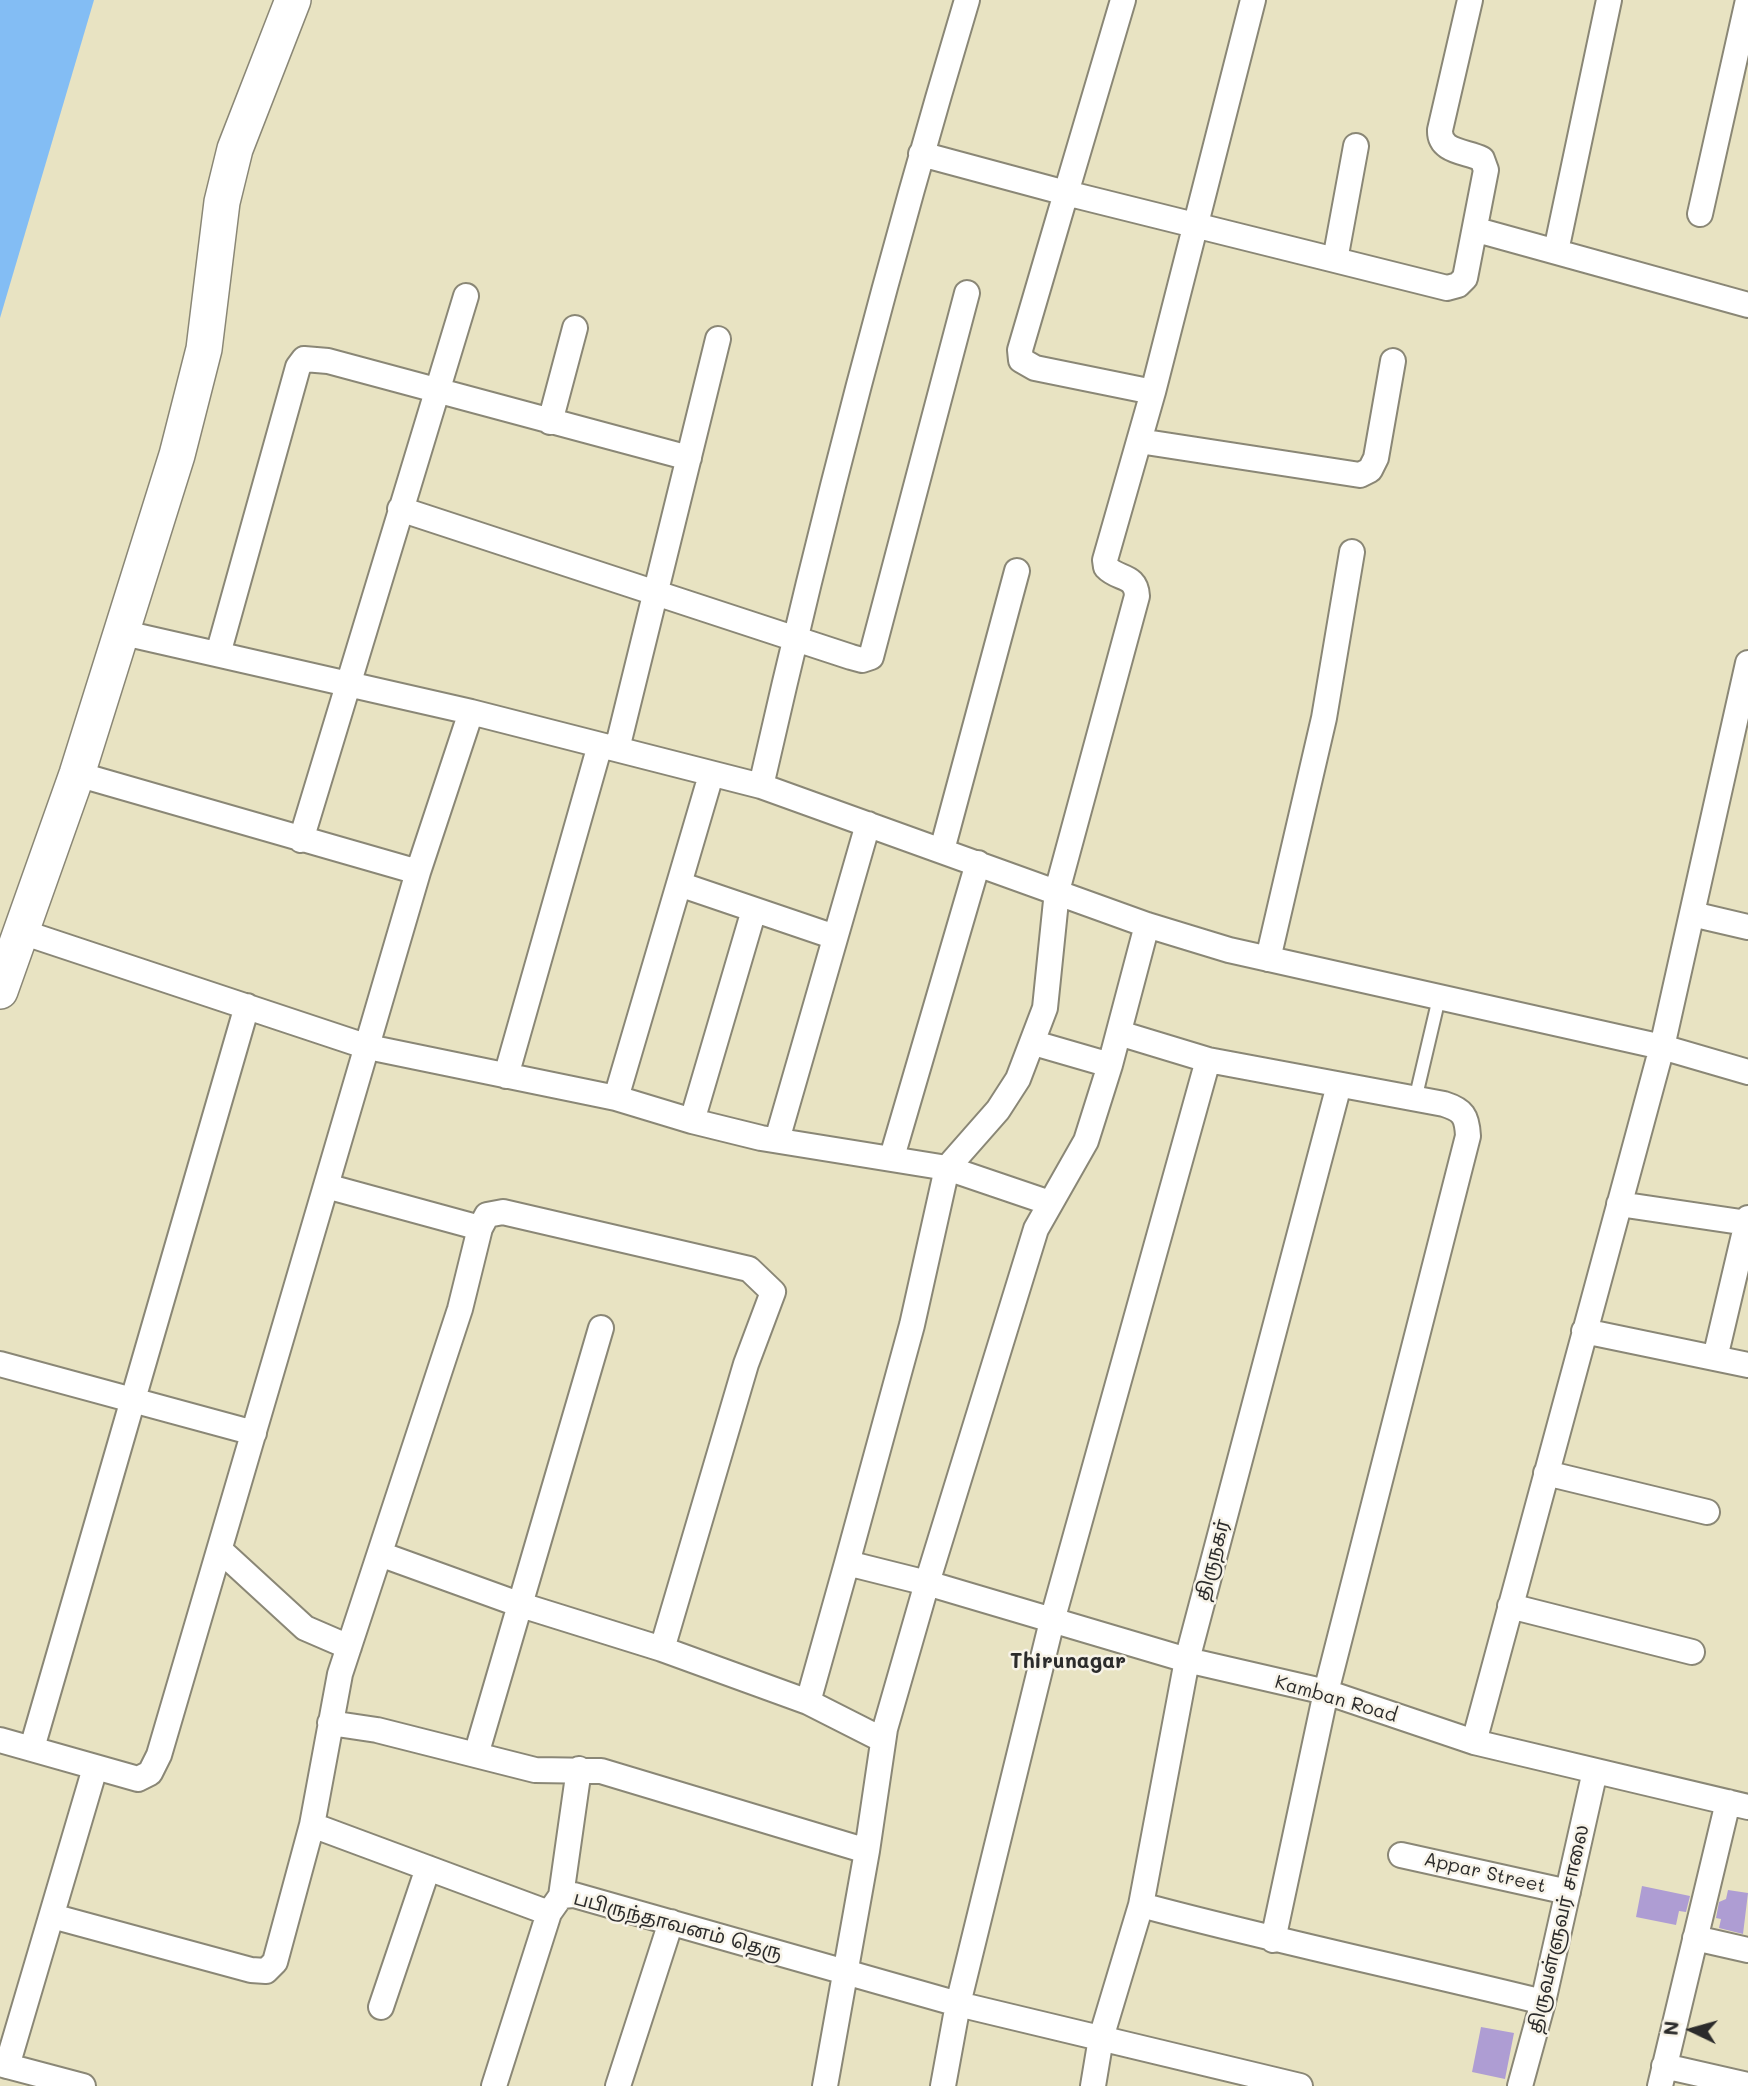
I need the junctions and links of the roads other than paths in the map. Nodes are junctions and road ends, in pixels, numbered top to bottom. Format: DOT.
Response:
graph roads {
  1 [pos="293,0"];
  2 [pos="967,0"];
  3 [pos="1123,0"];
  4 [pos="1253,0"];
  5 [pos="1470,0"];
  6 [pos="1609,0"];
  7 [pos="1748,0"];
  8 [pos="1356,146"];
  9 [pos="921,154"];
  10 [pos="1066,193"];
  11 [pos="1700,214"];
  12 [pos="1194,225"];
  13 [pos="1477,230"];
  14 [pos="1556,251"];
  15 [pos="1335,260"];
  16 [pos="967,293"];
  17 [pos="466,296"];
  18 [pos="1748,305"];
  19 [pos="575,328"];
  20 [pos="719,339"];
  21 [pos="1393,361"];
  22 [pos="436,392"];
  23 [pos="1153,392"];
  24 [pos="550,422"];
  25 [pos="1139,441"];
  26 [pos="689,458"];
  27 [pos="400,509"];
  28 [pos="1352,552"];
  29 [pos="1017,571"];
  30 [pos="656,592"];
  31 [pos="124,632"];
  32 [pos="794,637"];
  33 [pos="218,654"];
  34 [pos="1748,663"];
  35 [pos="347,683"];
  36 [pos="471,712"];
  37 [pos="608,747"];
  38 [pos="77,774"];
  39 [pos="711,775"];
  40 [pos="761,786"];
  41 [pos="868,824"];
  42 [pos="301,840"];
  43 [pos="942,850"];
  44 [pos="978,863"];
  45 [pos="418,872"];
  46 [pos="679,884"];
  47 [pos="1056,891"];
  48 [pos="754,910"];
  49 [pos="1692,914"];
  50 [pos="1147,925"];
  51 [pos="1748,927"];
  52 [pos="22,932"];
  53 [pos="835,937"];
  54 [pos="1268,959"];
  55 [pos="0,991"];
  56 [pos="1439,998"];
  57 [pos="247,1006"];
  58 [pos="1119,1033"];
  59 [pos="1034,1043"];
  60 [pos="368,1047"];
  61 [pos="1661,1048"];
  62 [pos="1208,1060"];
  63 [pos="1111,1065"];
  64 [pos="1748,1072"];
  65 [pos="506,1076"];
  66 [pos="1339,1085"];
  67 [pos="616,1098"];
  68 [pos="1415,1100"];
  69 [pos="692,1121"];
  70 [pos="777,1140"];
  71 [pos="892,1157"];
  72 [pos="947,1168"];
  73 [pos="326,1186"];
  74 [pos="1050,1203"];
  75 [pos="1619,1204"];
  76 [pos="1747,1220"];
  77 [pos="480,1228"];
  78 [pos="601,1328"];
  79 [pos="1584,1331"];
  80 [pos="1715,1359"];
  81 [pos="0,1364"];
  82 [pos="1748,1366"];
  83 [pos="131,1398"];
  84 [pos="254,1433"];
  85 [pos="1546,1473"];
  86 [pos="1707,1512"];
  87 [pos="220,1550"];
  88 [pos="380,1554"];
  89 [pos="847,1563"];
  90 [pos="926,1583"];
  91 [pos="521,1605"];
  92 [pos="1510,1606"];
  93 [pos="1052,1621"];
  94 [pos="349,1647"];
  95 [pos="662,1649"];
  96 [pos="1692,1651"];
  97 [pos="1187,1660"];
  98 [pos="1326,1692"];
  99 [pos="808,1702"];
  100 [pos="330,1723"];
  101 [pos="0,1740"];
  102 [pos="883,1740"];
  103 [pos="1474,1742"];
  104 [pos="32,1748"];
  105 [pos="476,1755"];
  106 [pos="95,1768"];
  107 [pos="579,1769"];
  108 [pos="1595,1770"];
  109 [pos="1738,1804"];
  110 [pos="312,1825"];
  111 [pos="867,1851"];
  112 [pos="1401,1855"];
  113 [pos="428,1868"];
  114 [pos="1568,1892"];
  115 [pos="555,1905"];
  116 [pos="1142,1905"];
  117 [pos="52,1916"];
  118 [pos="671,1922"];
  119 [pos="1695,1938"];
  120 [pos="1273,1940"];
  121 [pos="1748,1950"];
  122 [pos="845,1973"];
  123 [pos="1544,2002"];
  124 [pos="958,2004"];
  125 [pos="381,2007"];
  126 [pos="1101,2038"];
  127 [pos="3,2065"];
  128 [pos="1662,2076"];
  129 [pos="70,2084"];
  130 [pos="1748,2085"];
  131 [pos="494,2086"];
  132 [pos="618,2086"];
  133 [pos="825,2086"];
  134 [pos="943,2086"];
  135 [pos="1093,2086"];
  136 [pos="1300,2086"];
  137 [pos="1520,2086"];
  1 -- 31 [label="main road"];
  2 -- 9 [label="street"];
  3 -- 10 [label="street"];
  4 -- 12 [label="street"];
  5 -- 13 [label="street"];
  6 -- 14 [label="street"];
  7 -- 11 [label="street"];
  8 -- 15 [label="street"];
  9 -- 10 [label="street"];
  9 -- 32 [label="street"];
  10 -- 12 [label="street"];
  10 -- 23 [label="street"];
  12 -- 15 [label="street"];
  12 -- 23 [label="street"];
  13 -- 14 [label="street"];
  13 -- 15 [label="street"];
  14 -- 18 [label="street"];
  16 -- 32 [label="street"];
  17 -- 22 [label="street"];
  19 -- 24 [label="street"];
  20 -- 26 [label="street"];
  21 -- 25 [label="street"];
  22 -- 24 [label="street"];
  22 -- 27 [label="street"];
  22 -- 33 [label="street"];
  23 -- 25 [label="street"];
  24 -- 26 [label="street"];
  25 -- 47 [label="street"];
  26 -- 30 [label="street"];
  27 -- 30 [label="street"];
  27 -- 35 [label="street"];
  28 -- 54 [label="street"];
  29 -- 43 [label="street"];
  30 -- 32 [label="street"];
  30 -- 37 [label="street"];
  31 -- 33 [label="street"];
  31 -- 38 [label="main road"];
  32 -- 40 [label="street"];
  33 -- 35 [label="street"];
  34 -- 49 [label="street"];
  35 -- 36 [label="street"];
  35 -- 42 [label="street"];
  36 -- 37 [label="street"];
  36 -- 45 [label="street"];
  37 -- 39 [label="street"];
  37 -- 65 [label="street"];
  38 -- 42 [label="street"];
  38 -- 52 [label="main road"];
  39 -- 40 [label="street"];
  39 -- 46 [label="street"];
  40 -- 41 [label="street"];
  41 -- 43 [label="street"];
  41 -- 53 [label="street"];
  42 -- 45 [label="street"];
  43 -- 44 [label="street"];
  44 -- 47 [label="street"];
  44 -- 71 [label="street"];
  45 -- 60 [label="street"];
  46 -- 48 [label="street"];
  46 -- 67 [label="street"];
  47 -- 50 [label="street"];
  47 -- 59 [label="street"];
  48 -- 53 [label="street"];
  48 -- 69 [label="street"];
  49 -- 51 [label="street"];
  49 -- 61 [label="street"];
  50 -- 54 [label="street"];
  50 -- 58 [label="street"];
  52 -- 55 [label="main road"];
  52 -- 57 [label="street"];
  53 -- 70 [label="street"];
  54 -- 56 [label="street"];
  56 -- 61 [label="street"];
  56 -- 68 [label="lane"];
  57 -- 60 [label="street"];
  57 -- 83 [label="street"];
  58 -- 62 [label="street"];
  58 -- 63 [label="street"];
  59 -- 63 [label="street"];
  59 -- 72 [label="street"];
  60 -- 65 [label="street"];
  60 -- 73 [label="street"];
  61 -- 64 [label="street"];
  61 -- 75 [label="street"];
  62 -- 66 [label="street"];
  62 -- 93 [label="street"];
  63 -- 74 [label="street"];
  65 -- 67 [label="street"];
  66 -- 68 [label="street"];
  66 -- 97 [label="street, திருநகர்"];
  67 -- 69 [label="street"];
  68 -- 98 [label="street"];
  69 -- 70 [label="street"];
  70 -- 71 [label="street"];
  71 -- 72 [label="street"];
  72 -- 74 [label="street"];
  72 -- 89 [label="street"];
  73 -- 77 [label="street"];
  73 -- 84 [label="street"];
  74 -- 90 [label="street"];
  75 -- 76 [label="street"];
  75 -- 79 [label="street"];
  76 -- 80 [label="street"];
  77 -- 88 [label="street"];
  77 -- 95 [label="street"];
  78 -- 91 [label="street"];
  79 -- 80 [label="street"];
  79 -- 85 [label="street"];
  80 -- 82 [label="street"];
  81 -- 83 [label="street"];
  83 -- 84 [label="street"];
  83 -- 104 [label="street"];
  84 -- 87 [label="street"];
  85 -- 86 [label="street"];
  85 -- 92 [label="street"];
  87 -- 94 [label="street"];
  87 -- 106 [label="street"];
  88 -- 91 [label="street"];
  88 -- 94 [label="street"];
  89 -- 90 [label="street, Kamban Road"];
  89 -- 99 [label="street"];
  90 -- 93 [label="street, Kamban Road"];
  90 -- 102 [label="street"];
  91 -- 95 [label="street"];
  91 -- 105 [label="street"];
  92 -- 96 [label="street"];
  92 -- 103 [label="street"];
  93 -- 97 [label="street, Kamban Road"];
  93 -- 124 [label="street"];
  94 -- 100 [label="street"];
  95 -- 99 [label="street"];
  97 -- 98 [label="street, Kamban Road"];
  97 -- 116 [label="street, திருநகர்"];
  98 -- 103 [label="street, Kamban Road"];
  98 -- 120 [label="street"];
  99 -- 102 [label="street"];
  100 -- 105 [label="street"];
  100 -- 110 [label="street"];
  101 -- 104 [label="street"];
  102 -- 111 [label="street"];
  103 -- 108 [label="street, Kamban Road"];
  104 -- 106 [label="street"];
  105 -- 107 [label="street"];
  106 -- 117 [label="street"];
  107 -- 111 [label="street"];
  107 -- 115 [label="street"];
  108 -- 109 [label="street, Kamban Road"];
  108 -- 114 [label="street, திருவள்ளுவர் சாலை"];
  109 -- 119 [label="street"];
  110 -- 113 [label="street, பபிருந்தாவனம் தெரு"];
  110 -- 117 [label="street"];
  111 -- 122 [label="street"];
  112 -- 114 [label="street, Appar Street"];
  113 -- 115 [label="street, பபிருந்தாவனம் தெரு"];
  113 -- 125 [label="street"];
  114 -- 123 [label="street, திருவள்ளுவர் சாலை"];
  115 -- 118 [label="street, பபிருந்தாவனம் தெரு"];
  115 -- 131 [label="street"];
  116 -- 120 [label="street"];
  116 -- 126 [label="street, திருநகர்"];
  117 -- 127 [label="street"];
  118 -- 122 [label="street, பபிருந்தாவனம் தெரு"];
  118 -- 132 [label="street"];
  119 -- 121 [label="street"];
  119 -- 128 [label="street"];
  120 -- 123 [label="street"];
  122 -- 124 [label="street, பபிருந்தாவனம் தெரு"];
  122 -- 133 [label="street"];
  123 -- 137 [label="street, திருவள்ளுவர் சாலை"];
  124 -- 126 [label="street, பபிருந்தாவனம் தெரு"];
  124 -- 134 [label="street"];
  126 -- 135 [label="street, திருநகர்"];
  126 -- 136 [label="street, பபிருந்தாவனம் தெரு"];
  127 -- 129 [label="street"];
  128 -- 130 [label="street"];
}
